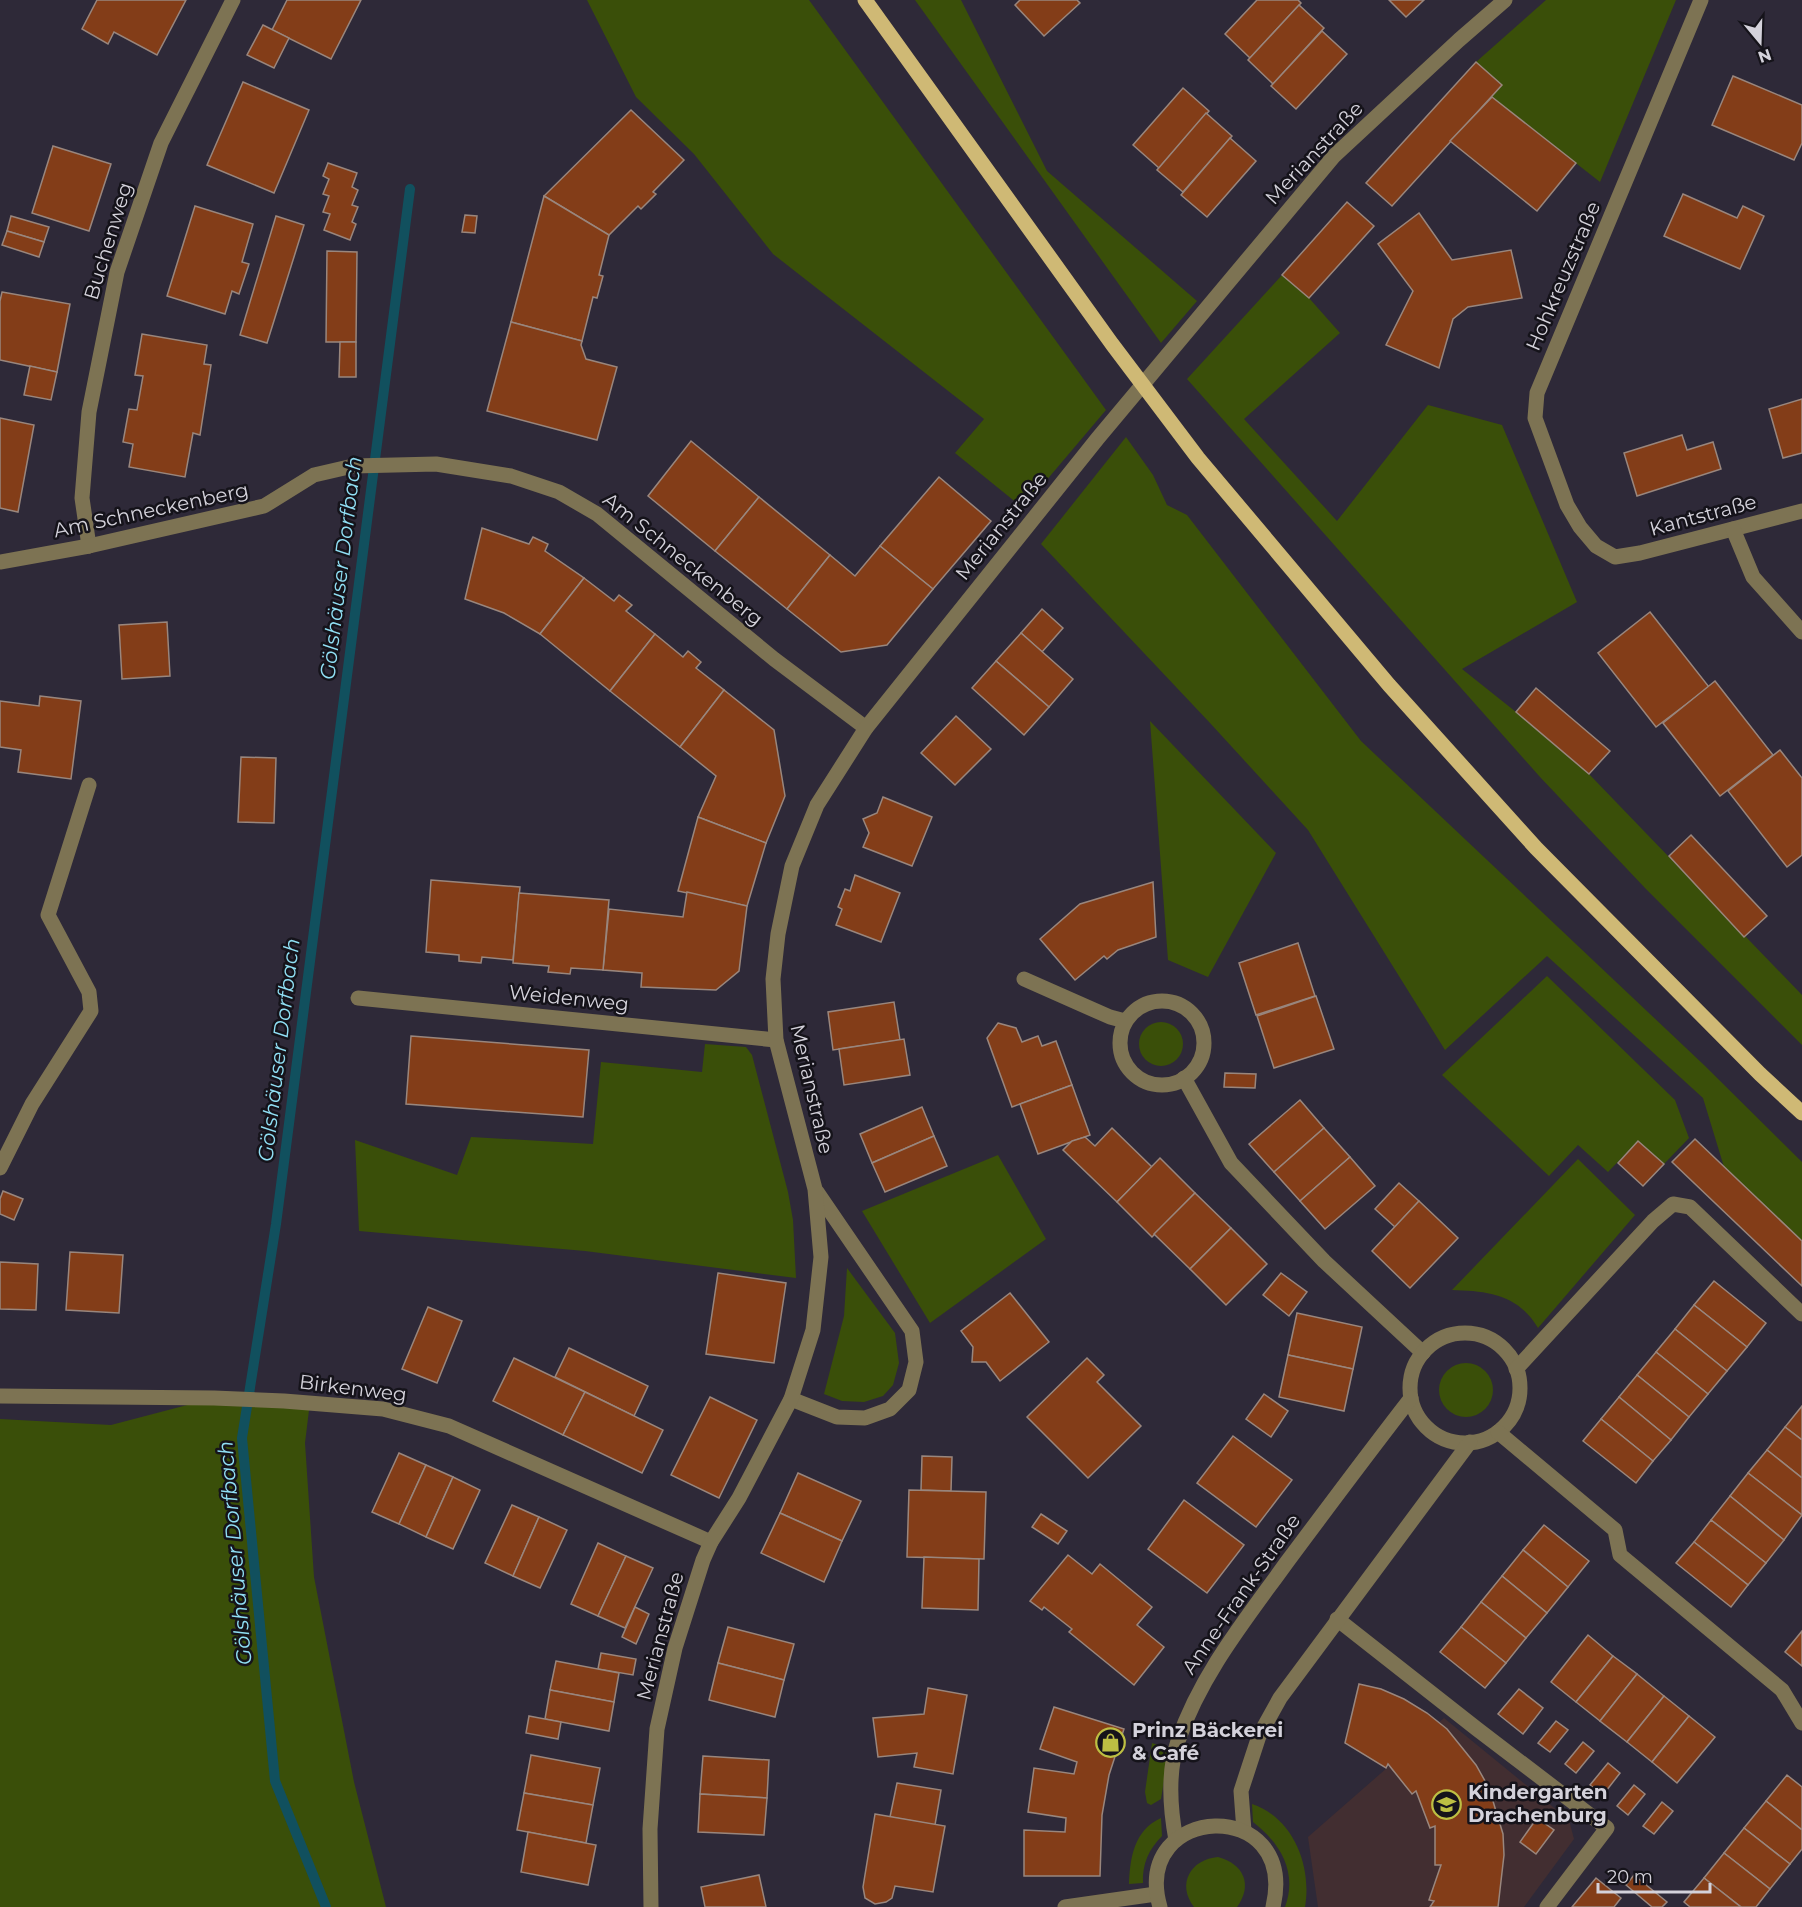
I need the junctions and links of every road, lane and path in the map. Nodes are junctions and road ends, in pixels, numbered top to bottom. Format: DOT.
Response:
graph roads {
  1 [pos="233,0"];
  2 [pos="864,0"];
  3 [pos="1505,0"];
  4 [pos="1701,0"];
  5 [pos="1802,511"];
  6 [pos="1733,529"];
  7 [pos="89,546"];
  8 [pos="1615,557"];
  9 [pos="0,562"];
  10 [pos="1802,632"];
  11 [pos="866,728"];
  12 [pos="89,784"];
  13 [pos="1024,980"];
  14 [pos="358,998"];
  15 [pos="1125,1021"];
  16 [pos="776,1040"];
  17 [pos="1184,1078"];
  18 [pos="1802,1113"];
  19 [pos="0,1168"];
  20 [pos="815,1189"];
  21 [pos="1802,1314"];
  22 [pos="1423,1353"];
  23 [pos="1516,1369"];
  24 [pos="0,1396"];
  25 [pos="791,1398"];
  26 [pos="1411,1398"];
  27 [pos="1498,1432"];
  28 [pos="1470,1442"];
  29 [pos="711,1542"];
  30 [pos="1337,1619"];
  31 [pos="1802,1723"];
  32 [pos="1244,1832"];
  33 [pos="1176,1840"];
  34 [pos="1158,1900"];
  35 [pos="651,1907"];
  36 [pos="1065,1907"];
  37 [pos="1273,1907"];
  38 [pos="1547,1907"];
  1 -- 7 [label="street, Buchenweg"];
  2 -- 18 [label="main road"];
  3 -- 11 [label="street, Merianstraße"];
  4 -- 8 [label="street, Hohkreuzstraße"];
  5 -- 6 [label="street, Kantstraße"];
  6 -- 8 [label="street, Kantstraße"];
  6 -- 10 [label="street"];
  7 -- 9 [label="street, Am Schneckenberg"];
  7 -- 11 [label="street, Am Schneckenberg"];
  11 -- 16 [label="street, Merianstraße"];
  12 -- 19 [label="street"];
  13 -- 15 [label="street"];
  14 -- 16 [label="street, Weidenweg"];
  15 -- 17 [label="street"];
  15 -- 17 [label="street"];
  16 -- 20 [label="street, Merianstraße"];
  17 -- 22 [label="street"];
  20 -- 25 [label="street, Merianstraße"];
  20 -- 25 [label="street, Merianstraße"];
  21 -- 23 [label="street"];
  22 -- 23 [label="street"];
  22 -- 26 [label="street, Anne-Frank-Straße"];
  23 -- 27 [label="street"];
  24 -- 29 [label="street, Birkenweg"];
  25 -- 29 [label="street, Merianstraße"];
  26 -- 28 [label="street"];
  26 -- 33 [label="street, Anne-Frank-Straße"];
  27 -- 28 [label="street"];
  27 -- 31 [label="street"];
  28 -- 30 [label="street"];
  29 -- 35 [label="street, Merianstraße"];
  30 -- 32 [label="street"];
  30 -- 38 [label="street"];
  32 -- 33 [label="street"];
  32 -- 37 [label="street"];
  33 -- 34 [label="street"];
  34 -- 36 [label="street"];
}
